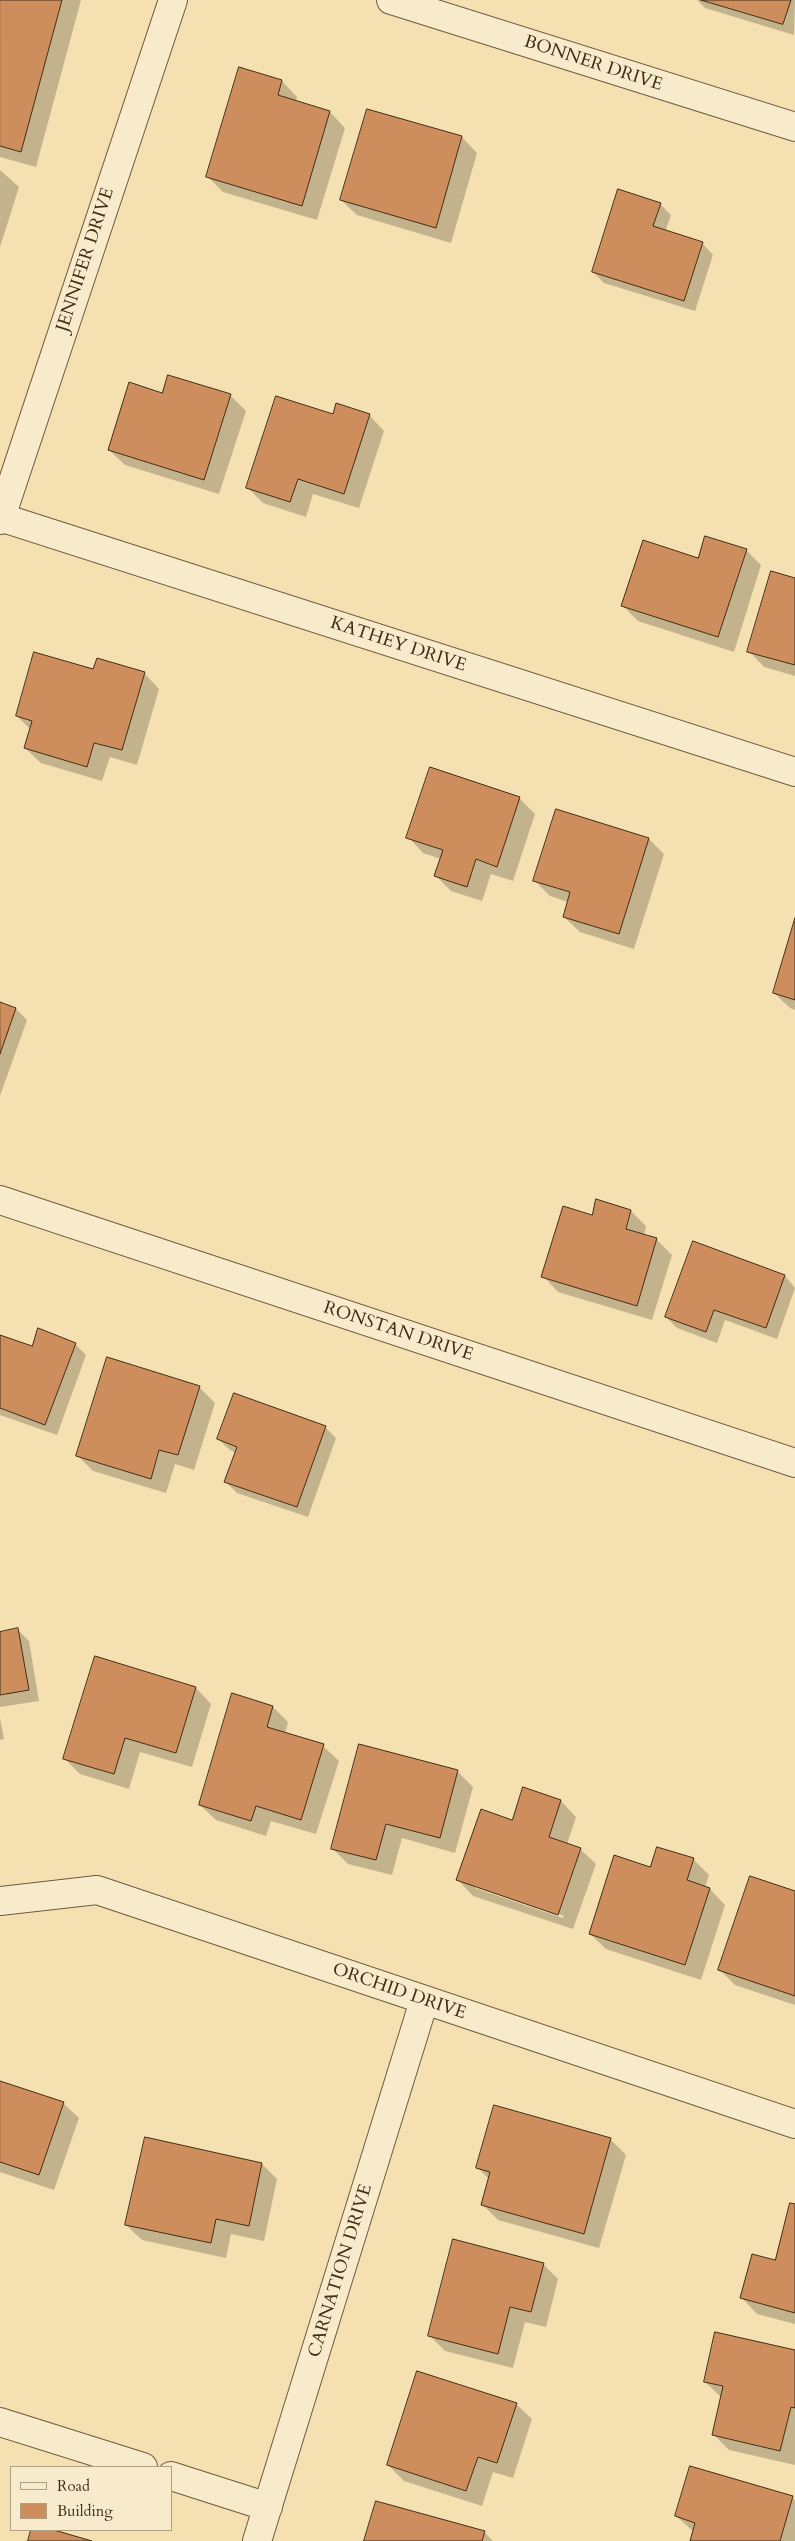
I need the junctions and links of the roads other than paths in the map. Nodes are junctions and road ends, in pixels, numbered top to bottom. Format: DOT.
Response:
graph roads {
  1 [pos="172,0"];
  2 [pos="392,0"];
  3 [pos="795,128"];
  4 [pos="0,518"];
  5 [pos="795,772"];
  6 [pos="0,1200"];
  7 [pos="795,1463"];
  8 [pos="0,1901"];
  9 [pos="424,2001"];
  10 [pos="795,2124"];
  11 [pos="0,2422"];
  12 [pos="140,2466"];
  13 [pos="172,2476"];
  14 [pos="268,2507"];
  15 [pos="257,2541"];
  1 -- 4 [label="street, JENNIFER DRIVE"];
  2 -- 3 [label="street, BONNER DRIVE"];
  4 -- 5 [label="street, KATHEY DRIVE"];
  6 -- 7 [label="street, RONSTAN DRIVE"];
  8 -- 9 [label="street, ORCHID DRIVE"];
  9 -- 10 [label="street, ORCHID DRIVE"];
  9 -- 14 [label="street, CARNATION DRIVE"];
  11 -- 12 [label="street"];
  13 -- 14 [label="street"];
  14 -- 15 [label="street, CARNATION DRIVE"];
}
